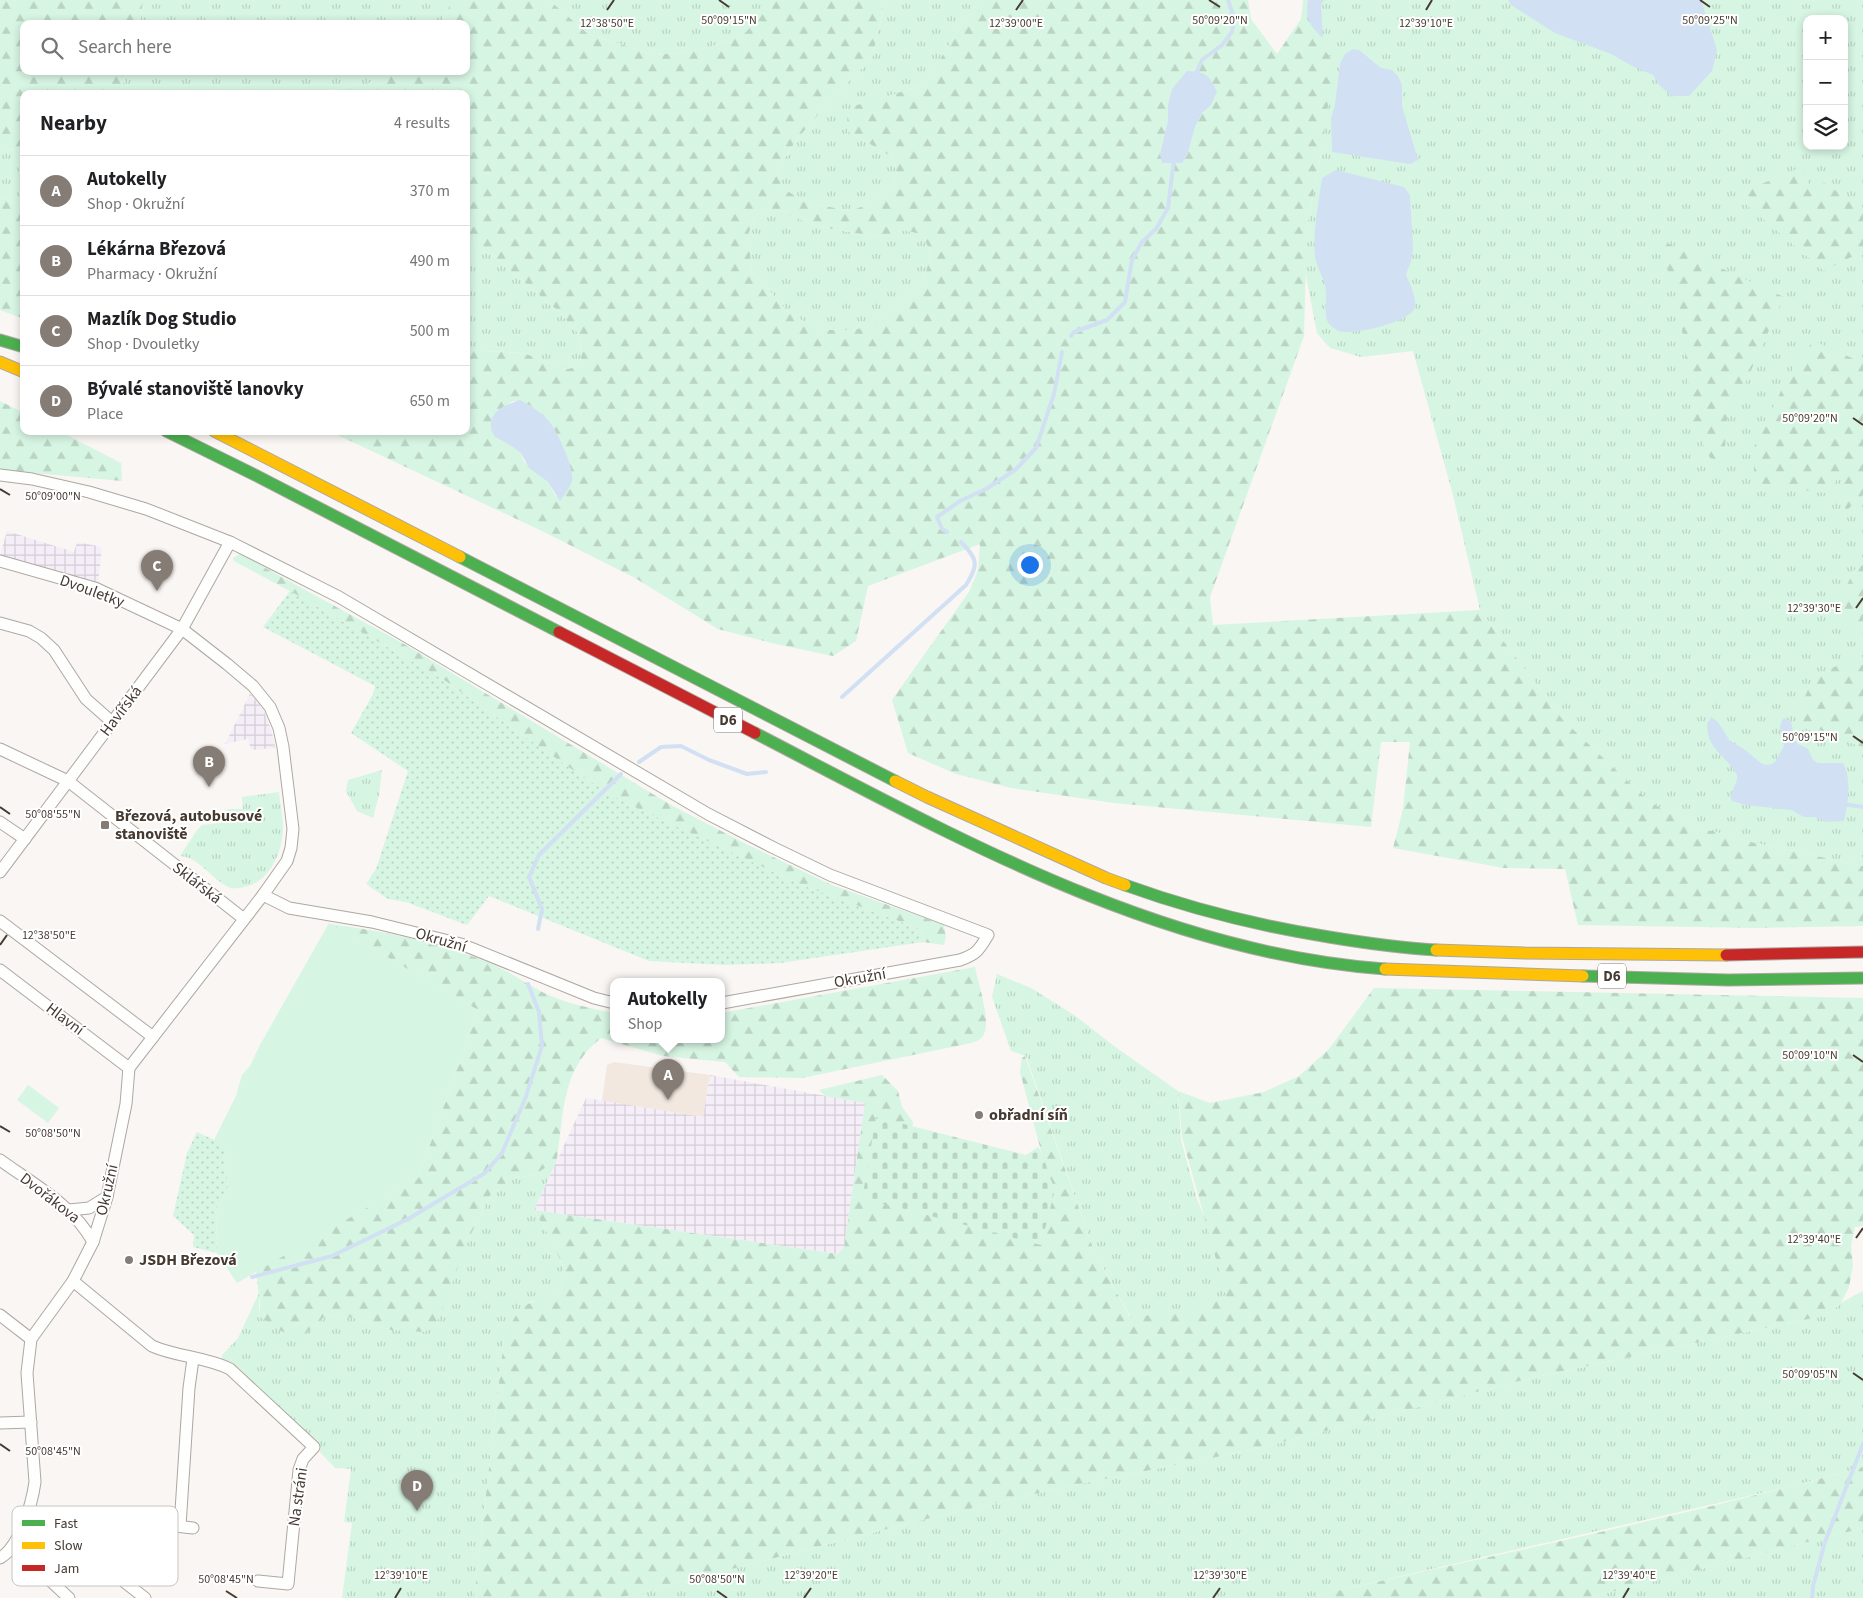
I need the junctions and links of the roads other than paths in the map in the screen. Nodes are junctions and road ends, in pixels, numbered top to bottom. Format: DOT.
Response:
graph roads {
  1 [pos="0,340"];
  2 [pos="20,346"];
  3 [pos="0,362"];
  4 [pos="20,370"];
  5 [pos="174,435"];
  6 [pos="222,435"];
  7 [pos="0,475"];
  8 [pos="230,542"];
  9 [pos="0,562"];
  10 [pos="0,623"];
  11 [pos="182,629"];
  12 [pos="112,722"];
  13 [pos="0,749"];
  14 [pos="68,781"];
  15 [pos="0,822"];
  16 [pos="25,839"];
  17 [pos="0,872"];
  18 [pos="263,895"];
  19 [pos="244,919"];
  20 [pos="0,920"];
  21 [pos="1863,952"];
  22 [pos="0,970"];
  23 [pos="1863,978"];
  24 [pos="610,1002"];
  25 [pos="725,1002"];
  26 [pos="153,1037"];
  27 [pos="129,1068"];
  28 [pos="0,1160"];
  29 [pos="107,1197"];
  30 [pos="68,1210"];
  31 [pos="94,1242"];
  32 [pos="73,1281"];
  33 [pos="0,1315"];
  34 [pos="31,1339"];
  35 [pos="193,1359"];
  36 [pos="31,1422"];
  37 [pos="0,1423"];
  38 [pos="30,1506"];
  39 [pos="180,1526"];
  40 [pos="193,1528"];
  41 [pos="12,1547"];
  42 [pos="0,1558"];
  43 [pos="258,1581"];
  44 [pos="56,1586"];
  45 [pos="130,1586"];
  46 [pos="69,1598"];
  47 [pos="145,1598"];
  1 -- 2 [label="highway"];
  3 -- 4 [label="highway"];
  5 -- 23 [label="highway, D6"];
  6 -- 21 [label="highway, D6"];
  7 -- 8 [label="street"];
  8 -- 11 [label="street, Havířská"];
  8 -- 25 [label="street, Okružní"];
  9 -- 11 [label="street, Dvouletky"];
  10 -- 12 [label="street"];
  11 -- 12 [label="street, Havířská"];
  11 -- 18 [label="street"];
  12 -- 14 [label="street, Havířská"];
  13 -- 14 [label="street, Sklářská"];
  14 -- 16 [label="street, Havířská"];
  14 -- 19 [label="street, Sklářská"];
  15 -- 16 [label="street"];
  16 -- 17 [label="street, Havířská"];
  18 -- 19 [label="street"];
  18 -- 24 [label="street, Okružní"];
  19 -- 26 [label="street"];
  20 -- 26 [label="street"];
  22 -- 27 [label="street, Hlavní"];
  26 -- 27 [label="street"];
  27 -- 29 [label="street, Okružní"];
  28 -- 30 [label="street, Dvořákova"];
  29 -- 30 [label="street"];
  29 -- 31 [label="street, Okružní"];
  30 -- 31 [label="street, Dvořákova"];
  31 -- 32 [label="street, Okružní"];
  32 -- 34 [label="street, Okružní"];
  32 -- 35 [label="street, Na stráni"];
  33 -- 34 [label="street"];
  34 -- 36 [label="street, Okružní"];
  35 -- 39 [label="street"];
  35 -- 43 [label="street, Na stráni"];
  36 -- 37 [label="street"];
  36 -- 38 [label="street, Okružní"];
  39 -- 40 [label="street"];
  41 -- 42 [label="street, Okružní"];
  44 -- 46 [label="street"];
  45 -- 47 [label="street"];
}
